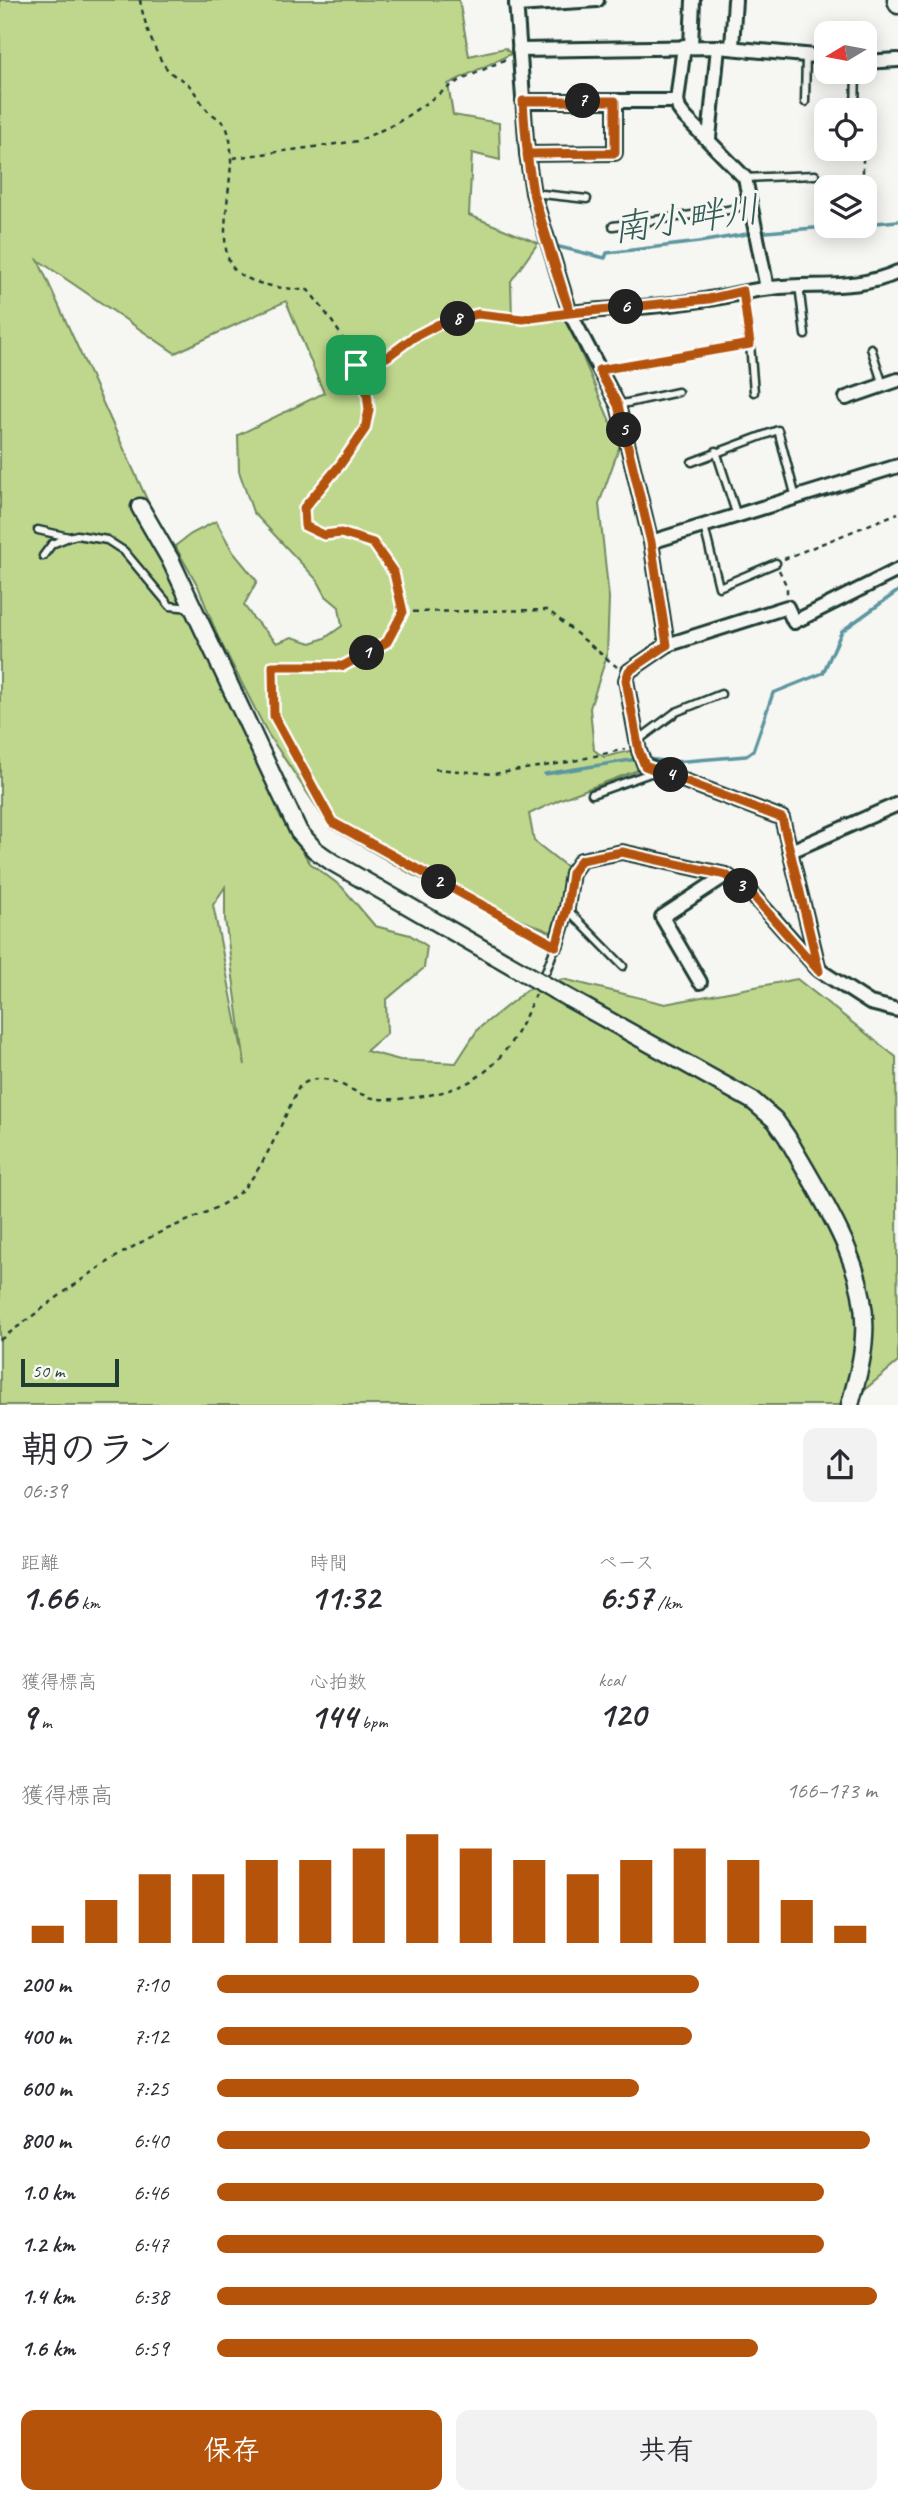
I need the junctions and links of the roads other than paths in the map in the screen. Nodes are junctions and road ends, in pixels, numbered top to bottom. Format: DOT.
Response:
graph roads {
  1 [pos="597,0"];
  2 [pos="693,0"];
  3 [pos="735,0"];
  4 [pos="897,0"];
  5 [pos="573,1"];
  6 [pos="516,3"];
  7 [pos="898,5"];
  8 [pos="688,46"];
  9 [pos="718,47"];
  10 [pos="732,47"];
  11 [pos="519,52"];
  12 [pos="806,54"];
  13 [pos="814,55"];
  14 [pos="898,60"];
  15 [pos="877,61"];
  16 [pos="523,101"];
  17 [pos="615,101"];
  18 [pos="677,101"];
  19 [pos="805,102"];
  20 [pos="709,138"];
  21 [pos="527,154"];
  22 [pos="814,175"];
  23 [pos="745,178"];
  24 [pos="533,193"];
  25 [pos="587,199"];
  26 [pos="750,204"];
  27 [pos="612,226"];
  28 [pos="898,272"];
  29 [pos="799,285"];
  30 [pos="767,288"];
  31 [pos="743,291"];
  32 [pos="570,313"];
  33 [pos="805,335"];
  34 [pos="750,344"];
  35 [pos="871,348"];
  36 [pos="599,370"];
  37 [pos="898,380"];
  38 [pos="883,385"];
  39 [pos="678,392"];
  40 [pos="754,392"];
  41 [pos="846,398"];
  42 [pos="618,405"];
  43 [pos="716,451"];
  44 [pos="692,462"];
  45 [pos="898,466"];
  46 [pos="796,498"];
  47 [pos="140,507"];
  48 [pos="737,516"];
  49 [pos="704,526"];
  50 [pos="38,530"];
  51 [pos="69,537"];
  52 [pos="651,542"];
  53 [pos="43,556"];
  54 [pos="776,563"];
  55 [pos="898,570"];
  56 [pos="193,608"];
  57 [pos="667,645"];
  58 [pos="721,694"];
  59 [pos="638,743"];
  60 [pos="658,770"];
  61 [pos="592,794"];
  62 [pos="898,804"];
  63 [pos="792,851"];
  64 [pos="726,875"];
  65 [pos="567,908"];
  66 [pos="556,946"];
  67 [pos="623,966"];
  68 [pos="546,971"];
  69 [pos="819,971"];
  70 [pos="700,982"];
  71 [pos="898,1010"];
  72 [pos="850,1405"];
  1 -- 5 [label="street"];
  2 -- 8 [label="street"];
  3 -- 10 [label="street"];
  4 -- 7 [label="street"];
  5 -- 6 [label="street"];
  6 -- 11 [label="street"];
  8 -- 9 [label="street"];
  8 -- 11 [label="street"];
  8 -- 18 [label="street"];
  9 -- 10 [label="street"];
  9 -- 20 [label="street"];
  10 -- 12 [label="street"];
  11 -- 16 [label="street"];
  12 -- 13 [label="street"];
  12 -- 19 [label="lane"];
  14 -- 15 [label="street"];
  16 -- 17 [label="street"];
  16 -- 21 [label="street"];
  17 -- 18 [label="street"];
  17 -- 21 [label="street"];
  18 -- 20 [label="street"];
  20 -- 23 [label="street"];
  21 -- 24 [label="street"];
  22 -- 23 [label="lane"];
  23 -- 26 [label="street"];
  24 -- 25 [label="lane"];
  24 -- 32 [label="street"];
  26 -- 27 [label="lane"];
  26 -- 30 [label="street"];
  28 -- 29 [label="street"];
  29 -- 30 [label="street"];
  29 -- 33 [label="lane"];
  30 -- 31 [label="street"];
  31 -- 32 [label="street"];
  31 -- 34 [label="lane"];
  32 -- 36 [label="street"];
  34 -- 36 [label="lane"];
  34 -- 40 [label="lane"];
  35 -- 38 [label="lane"];
  36 -- 42 [label="street"];
  37 -- 38 [label="street"];
  38 -- 41 [label="street"];
  39 -- 42 [label="lane"];
  42 -- 52 [label="street"];
  43 -- 44 [label="lane"];
  43 -- 46 [label="lane"];
  43 -- 48 [label="lane"];
  45 -- 46 [label="street"];
  46 -- 48 [label="street"];
  47 -- 56 [label="street"];
  48 -- 49 [label="street"];
  49 -- 52 [label="street"];
  49 -- 54 [label="lane"];
  50 -- 51 [label="lane"];
  51 -- 53 [label="lane"];
  51 -- 56 [label="lane"];
  52 -- 57 [label="street"];
  55 -- 57 [label="street"];
  56 -- 72 [label="street, bridge"];
  57 -- 59 [label="street"];
  58 -- 59 [label="lane"];
  59 -- 60 [label="street"];
  60 -- 61 [label="lane"];
  60 -- 63 [label="street"];
  62 -- 63 [label="street"];
  63 -- 69 [label="street"];
  64 -- 65 [label="street"];
  64 -- 69 [label="street"];
  64 -- 70 [label="street"];
  65 -- 66 [label="street"];
  65 -- 67 [label="lane"];
  66 -- 68 [label="lane"];
  69 -- 71 [label="street"];
}
